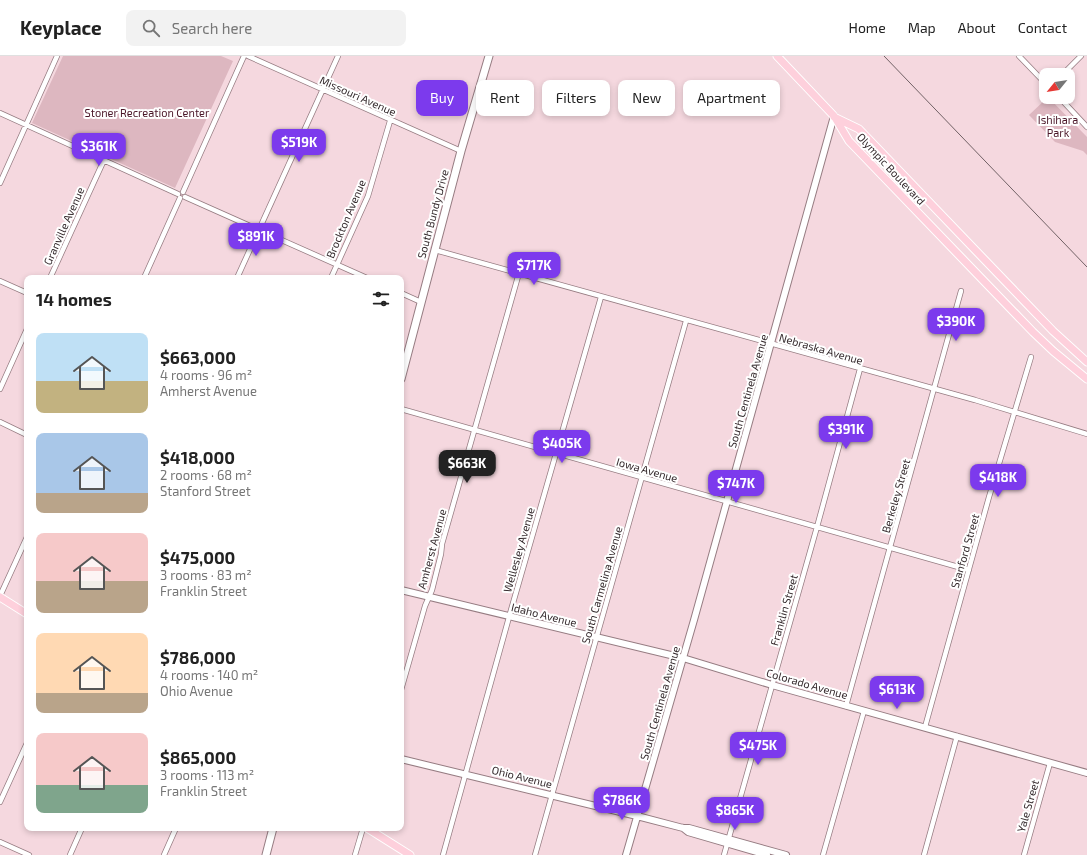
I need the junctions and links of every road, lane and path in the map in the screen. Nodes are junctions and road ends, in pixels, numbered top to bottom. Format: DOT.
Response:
graph roads {
  1 [pos="57,56"];
  2 [pos="244,56"];
  3 [pos="248,56"];
  4 [pos="338,56"];
  5 [pos="488,56"];
  6 [pos="777,56"];
  7 [pos="1019,56"];
  8 [pos="1081,56"];
  9 [pos="1069,68"];
  10 [pos="1039,77"];
  11 [pos="323,90"];
  12 [pos="1066,104"];
  13 [pos="0,113"];
  14 [pos="834,116"];
  15 [pos="390,121"];
  16 [pos="26,125"];
  17 [pos="1087,126"];
  18 [pos="461,151"];
  19 [pos="104,160"];
  20 [pos="0,183"];
  21 [pos="182,195"];
  22 [pos="260,230"];
  23 [pos="435,250"];
  24 [pos="337,264"];
  25 [pos="519,273"];
  26 [pos="51,275"];
  27 [pos="145,275"];
  28 [pos="238,275"];
  29 [pos="332,275"];
  30 [pos="361,275"];
  31 [pos="0,281"];
  32 [pos="961,291"];
  33 [pos="24,292"];
  34 [pos="404,294"];
  35 [pos="601,297"];
  36 [pos="421,302"];
  37 [pos="686,321"];
  38 [pos="24,336"];
  39 [pos="771,344"];
  40 [pos="1031,357"];
  41 [pos="1087,362"];
  42 [pos="404,367"];
  43 [pos="860,369"];
  44 [pos="1087,379"];
  45 [pos="0,389"];
  46 [pos="935,389"];
  47 [pos="404,410"];
  48 [pos="1014,413"];
  49 [pos="0,422"];
  50 [pos="474,430"];
  51 [pos="24,434"];
  52 [pos="1087,434"];
  53 [pos="556,454"];
  54 [pos="642,477"];
  55 [pos="727,502"];
  56 [pos="817,527"];
  57 [pos="24,544"];
  58 [pos="891,547"];
  59 [pos="969,570"];
  60 [pos="404,591"];
  61 [pos="0,597"];
  62 [pos="428,598"];
  63 [pos="24,612"];
  64 [pos="509,617"];
  65 [pos="596,638"];
  66 [pos="683,658"];
  67 [pos="404,680"];
  68 [pos="772,685"];
  69 [pos="846,706"];
  70 [pos="864,711"];
  71 [pos="924,727"];
  72 [pos="957,736"];
  73 [pos="24,750"];
  74 [pos="404,760"];
  75 [pos="1050,763"];
  76 [pos="1087,773"];
  77 [pos="466,774"];
  78 [pos="552,795"];
  79 [pos="0,802"];
  80 [pos="637,816"];
  81 [pos="81,831"];
  82 [pos="175,831"];
  83 [pos="272,831"];
  84 [pos="362,831"];
  85 [pos="372,831"];
  86 [pos="728,841"];
  87 [pos="0,842"];
  88 [pos="29,855"];
  89 [pos="70,855"];
  90 [pos="164,855"];
  91 [pos="266,855"];
  92 [pos="355,855"];
  93 [pos="410,855"];
  94 [pos="443,855"];
  95 [pos="536,855"];
  96 [pos="626,855"];
  97 [pos="724,855"];
  98 [pos="767,855"];
  99 [pos="786,855"];
  100 [pos="823,855"];
  101 [pos="924,855"];
  102 [pos="1024,855"];
  1 -- 16 [label="street"];
  2 -- 21 [label="street"];
  3 -- 11 [label="street, Missouri Avenue"];
  4 -- 11 [label="street"];
  5 -- 18 [label="main road, South Bundy Drive"];
  6 -- 14 [label="main road"];
  7 -- 10 [label="street"];
  8 -- 9 [label="street"];
  11 -- 15 [label="street, Missouri Avenue"];
  11 -- 22 [label="street"];
  12 -- 17 [label="street"];
  13 -- 16 [label="street"];
  14 -- 39 [label="street, South Centinela Avenue"];
  14 -- 41 [label="main road, Olympic Boulevard"];
  14 -- 44 [label="main road, Olympic Boulevard"];
  15 -- 18 [label="street, Missouri Avenue"];
  15 -- 24 [label="street, Brockton Avenue"];
  16 -- 19 [label="street"];
  16 -- 20 [label="street"];
  18 -- 23 [label="main road, South Bundy Drive"];
  19 -- 21 [label="street"];
  19 -- 26 [label="street, Granville Avenue"];
  21 -- 22 [label="street"];
  21 -- 27 [label="street"];
  22 -- 24 [label="street"];
  22 -- 28 [label="street"];
  23 -- 25 [label="street, Nebraska Avenue"];
  23 -- 36 [label="main road, South Bundy Drive"];
  24 -- 29 [label="street, Brockton Avenue"];
  24 -- 30 [label="street"];
  25 -- 35 [label="street, Nebraska Avenue"];
  25 -- 50 [label="street, Amherst Avenue"];
  31 -- 33 [label="street"];
  32 -- 46 [label="street, Berkeley Street"];
  34 -- 36 [label="street"];
  35 -- 37 [label="street, Nebraska Avenue"];
  35 -- 53 [label="street, Wellesley Avenue"];
  36 -- 42 [label="main road, South Bundy Drive"];
  37 -- 39 [label="street, Nebraska Avenue"];
  37 -- 54 [label="street, South Carmelina Avenue"];
  38 -- 45 [label="street"];
  39 -- 43 [label="street, Nebraska Avenue"];
  39 -- 55 [label="street, South Centinela Avenue"];
  40 -- 48 [label="street, Stanford Street"];
  43 -- 46 [label="street, Nebraska Avenue"];
  43 -- 56 [label="street, Franklin Street"];
  46 -- 48 [label="street, Nebraska Avenue"];
  46 -- 58 [label="street, Berkeley Street"];
  47 -- 50 [label="street, Iowa Avenue"];
  48 -- 52 [label="street, Nebraska Avenue"];
  48 -- 59 [label="street, Stanford Street"];
  49 -- 51 [label="street"];
  50 -- 53 [label="street, Iowa Avenue"];
  50 -- 62 [label="street, Amherst Avenue"];
  53 -- 54 [label="street, Iowa Avenue"];
  53 -- 64 [label="street, Wellesley Avenue"];
  54 -- 55 [label="street, Iowa Avenue"];
  54 -- 65 [label="street, South Carmelina Avenue"];
  55 -- 56 [label="street, Iowa Avenue"];
  55 -- 66 [label="street, South Centinela Avenue"];
  56 -- 58 [label="street, Iowa Avenue"];
  56 -- 68 [label="street, Franklin Street"];
  57 -- 61 [label="street"];
  58 -- 59 [label="street, Iowa Avenue"];
  58 -- 69 [label="street, Berkeley Street"];
  59 -- 71 [label="street, Stanford Street"];
  60 -- 62 [label="street, Idaho Avenue"];
  61 -- 63 [label="main road"];
  62 -- 64 [label="street, Idaho Avenue"];
  62 -- 67 [label="street, Amherst Avenue"];
  64 -- 65 [label="street, Idaho Avenue"];
  64 -- 77 [label="street, Wellesley Avenue"];
  65 -- 66 [label="street, Idaho Avenue"];
  65 -- 78 [label="street, South Carmelina Avenue"];
  66 -- 68 [label="street, Colorado Avenue"];
  66 -- 80 [label="street, South Centinela Avenue"];
  68 -- 69 [label="street, Colorado Avenue"];
  68 -- 86 [label="street, Franklin Street"];
  69 -- 70 [label="street, Colorado Avenue"];
  70 -- 71 [label="street, Colorado Avenue"];
  70 -- 100 [label="street"];
  71 -- 72 [label="street, Colorado Avenue"];
  72 -- 75 [label="street, Colorado Avenue"];
  72 -- 101 [label="street"];
  73 -- 79 [label="street"];
  74 -- 77 [label="street, Ohio Avenue"];
  75 -- 76 [label="street, Colorado Avenue"];
  75 -- 102 [label="street, Yale Street"];
  77 -- 78 [label="street, Ohio Avenue"];
  77 -- 94 [label="street, Wellesley Avenue"];
  78 -- 80 [label="street, Ohio Avenue"];
  78 -- 95 [label="street, South Carmelina Avenue"];
  80 -- 86 [label="street, Ohio Avenue"];
  80 -- 96 [label="street, South Centinela Avenue"];
  81 -- 89 [label="street"];
  82 -- 90 [label="street"];
  83 -- 91 [label="main road"];
  84 -- 92 [label="street"];
  85 -- 93 [label="main road"];
  86 -- 97 [label="street, Franklin Street"];
  86 -- 98 [label="street"];
  86 -- 99 [label="street"];
  87 -- 88 [label="street"];
}
